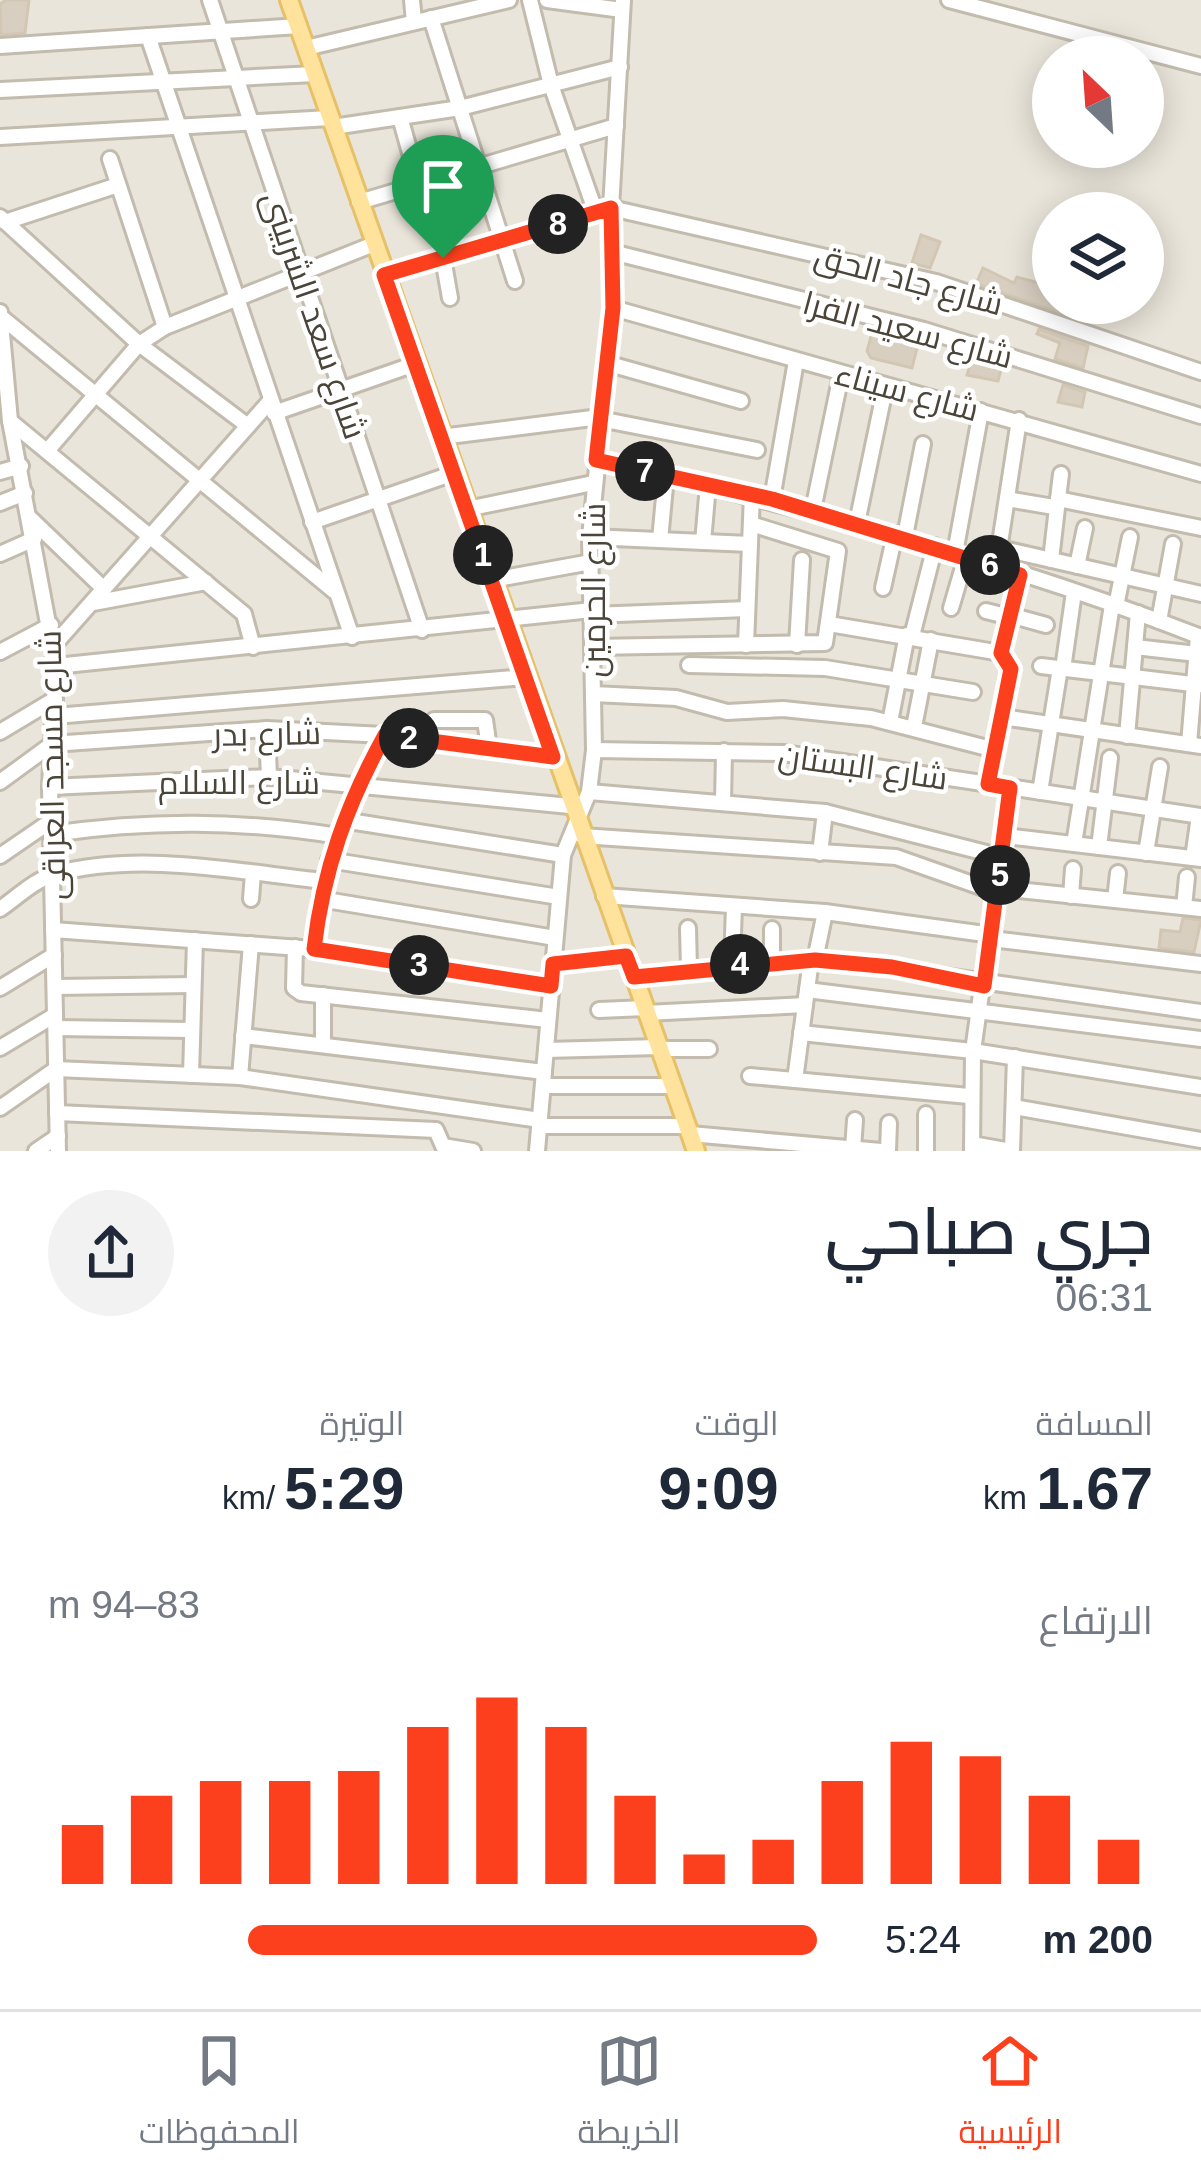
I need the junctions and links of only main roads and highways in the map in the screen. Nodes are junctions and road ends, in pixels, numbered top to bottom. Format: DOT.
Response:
graph roads {
  1 [pos="290,0"];
  2 [pos="691,1137"];
  1 -- 2 [label="main road"];
}
